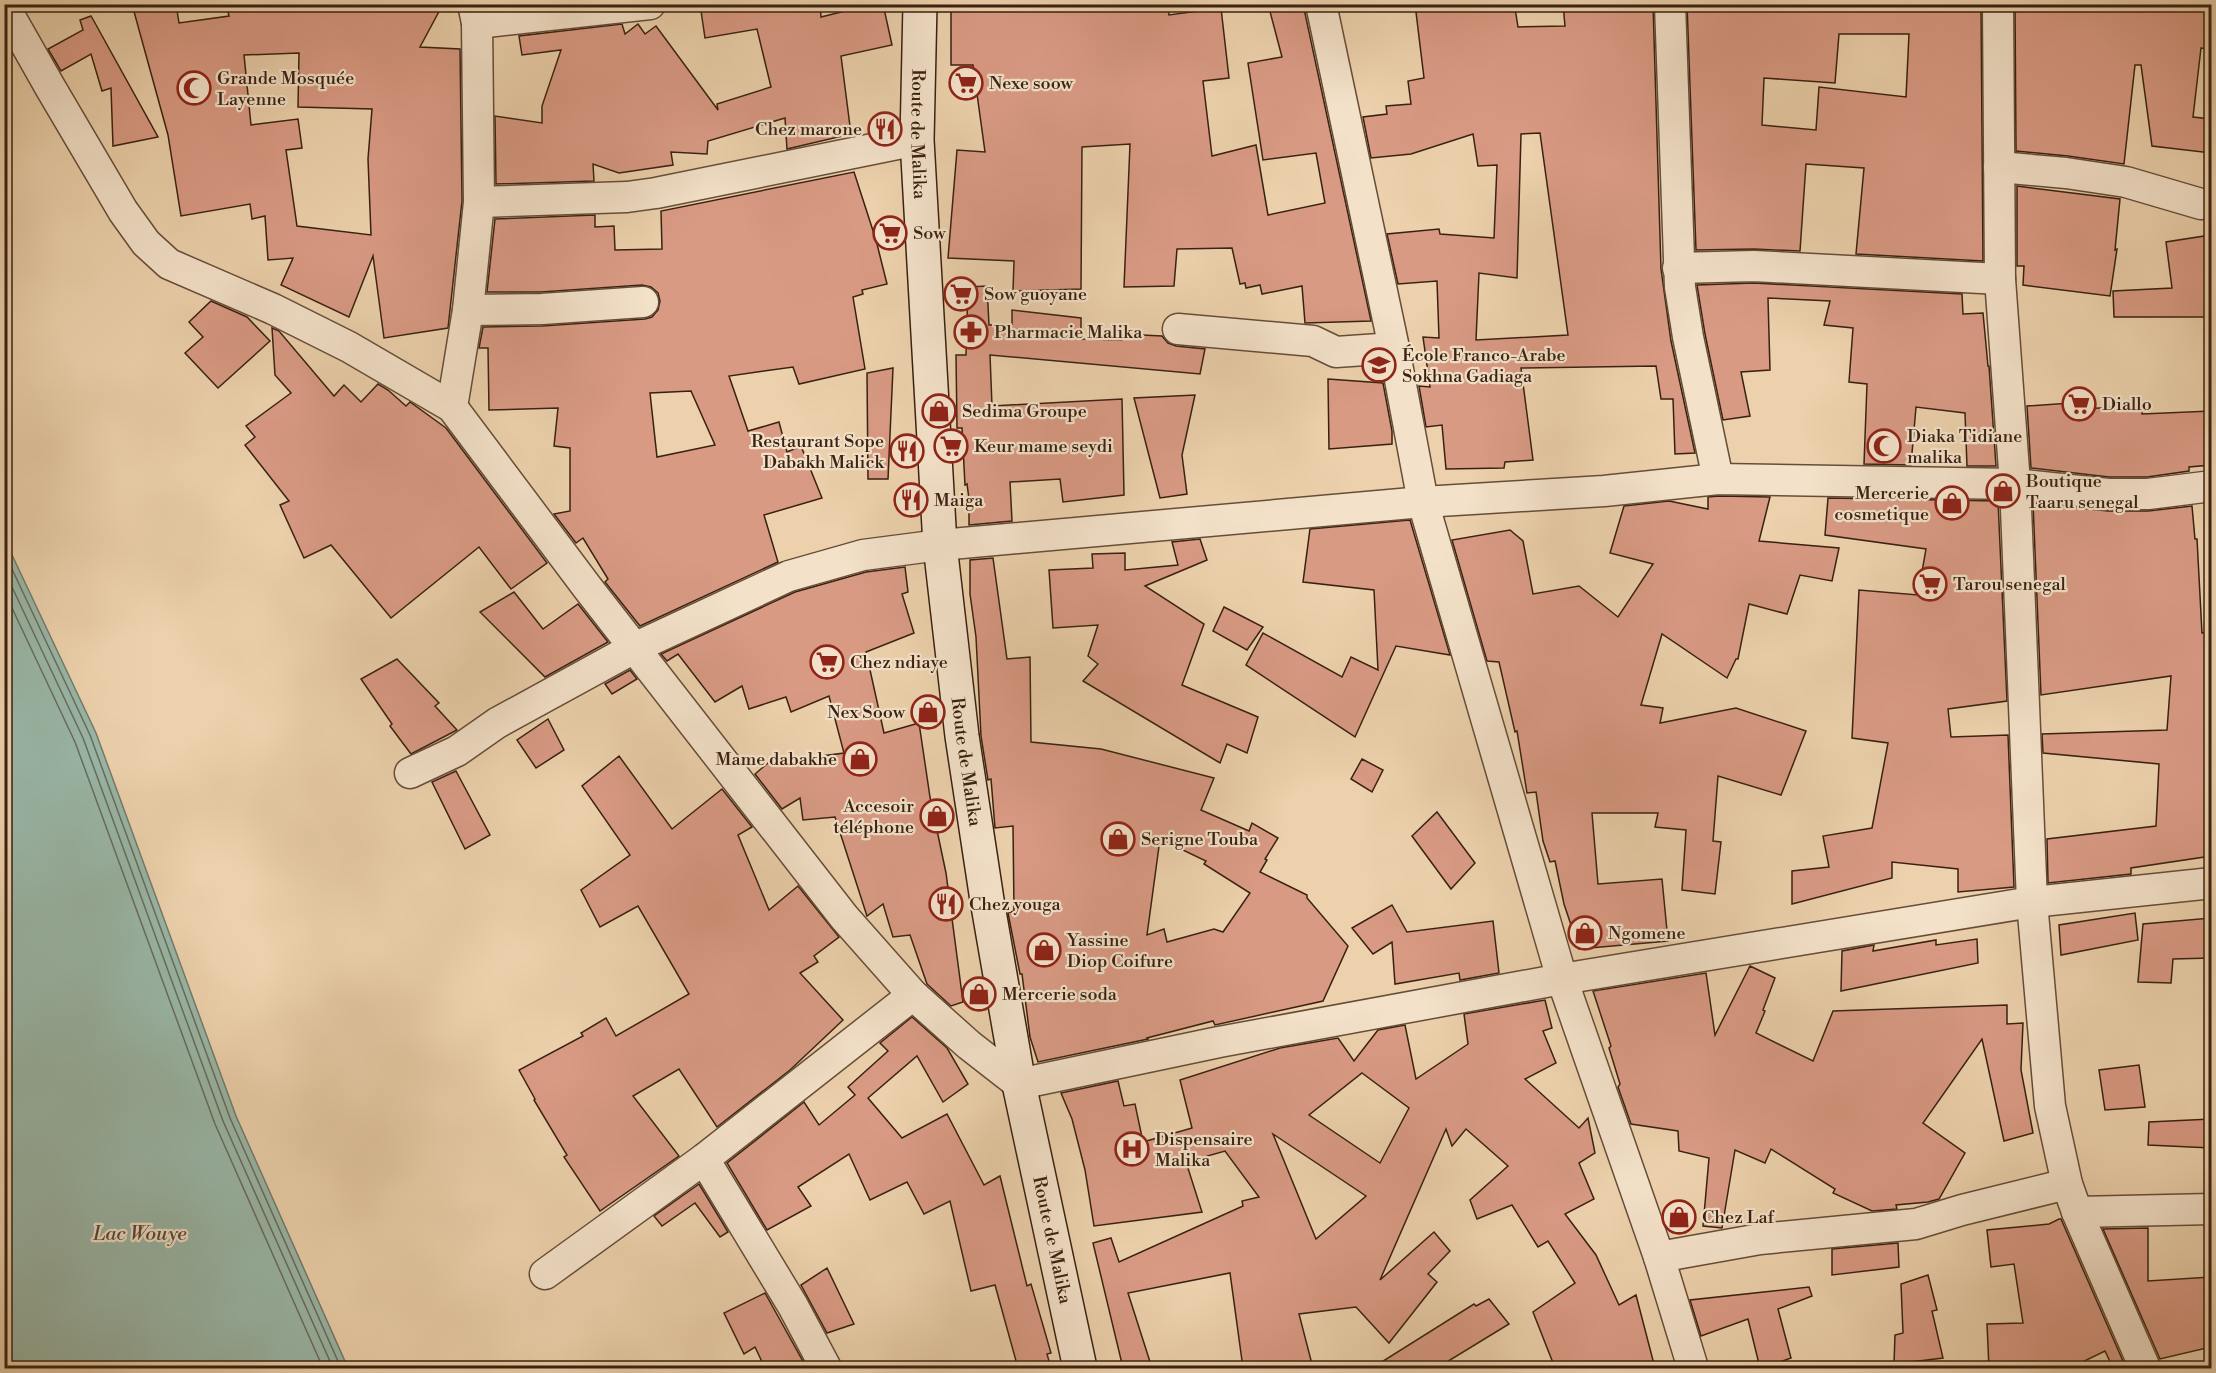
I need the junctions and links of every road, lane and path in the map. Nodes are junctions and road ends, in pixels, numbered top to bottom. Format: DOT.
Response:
graph roads {
  1 [pos="650,4"];
  2 [pos="920,4"];
  3 [pos="1321,4"];
  4 [pos="1670,4"];
  5 [pos="1998,4"];
  6 [pos="4,6"];
  7 [pos="475,14"];
  8 [pos="917,140"];
  9 [pos="1999,167"];
  10 [pos="479,202"];
  11 [pos="2201,204"];
  12 [pos="1678,268"];
  13 [pos="2000,279"];
  14 [pos="643,302"];
  15 [pos="468,310"];
  16 [pos="1178,329"];
  17 [pos="1394,348"];
  18 [pos="452,407"];
  19 [pos="1718,479"];
  20 [pos="2015,484"];
  21 [pos="2211,486"];
  22 [pos="1423,502"];
  23 [pos="940,545"];
  24 [pos="634,648"];
  25 [pos="410,773"];
  26 [pos="2211,883"];
  27 [pos="2032,902"];
  28 [pos="1562,979"];
  29 [pos="913,995"];
  30 [pos="1019,1084"];
  31 [pos="704,1159"];
  32 [pos="2072,1198"];
  33 [pos="2211,1209"];
  34 [pos="1659,1257"];
  35 [pos="545,1274"];
  36 [pos="826,1368"];
  37 [pos="1080,1368"];
  38 [pos="1693,1368"];
  39 [pos="2145,1368"];
  1 -- 7 [label="street"];
  2 -- 8 [label="main road, Route de Malika"];
  3 -- 17 [label="street"];
  4 -- 12 [label="street"];
  5 -- 9 [label="street"];
  6 -- 18 [label="street"];
  7 -- 10 [label="street"];
  8 -- 10 [label="street"];
  8 -- 23 [label="main road, Route de Malika"];
  9 -- 11 [label="street"];
  9 -- 13 [label="street"];
  10 -- 15 [label="street"];
  12 -- 13 [label="street"];
  12 -- 19 [label="street"];
  13 -- 20 [label="street"];
  14 -- 15 [label="street"];
  15 -- 18 [label="street"];
  16 -- 17 [label="street"];
  17 -- 22 [label="street"];
  18 -- 24 [label="street"];
  19 -- 20 [label="street"];
  19 -- 22 [label="street"];
  20 -- 21 [label="street"];
  20 -- 27 [label="street"];
  22 -- 23 [label="street"];
  22 -- 28 [label="street"];
  23 -- 24 [label="street"];
  23 -- 30 [label="main road, Route de Malika"];
  24 -- 25 [label="street"];
  24 -- 29 [label="street"];
  26 -- 27 [label="street"];
  27 -- 28 [label="street"];
  27 -- 32 [label="street"];
  28 -- 30 [label="street"];
  28 -- 34 [label="street"];
  29 -- 30 [label="street"];
  29 -- 31 [label="street"];
  30 -- 37 [label="main road, Route de Malika"];
  31 -- 35 [label="street"];
  31 -- 36 [label="street"];
  32 -- 33 [label="street"];
  32 -- 34 [label="street"];
  32 -- 39 [label="street"];
  34 -- 38 [label="street"];
}
